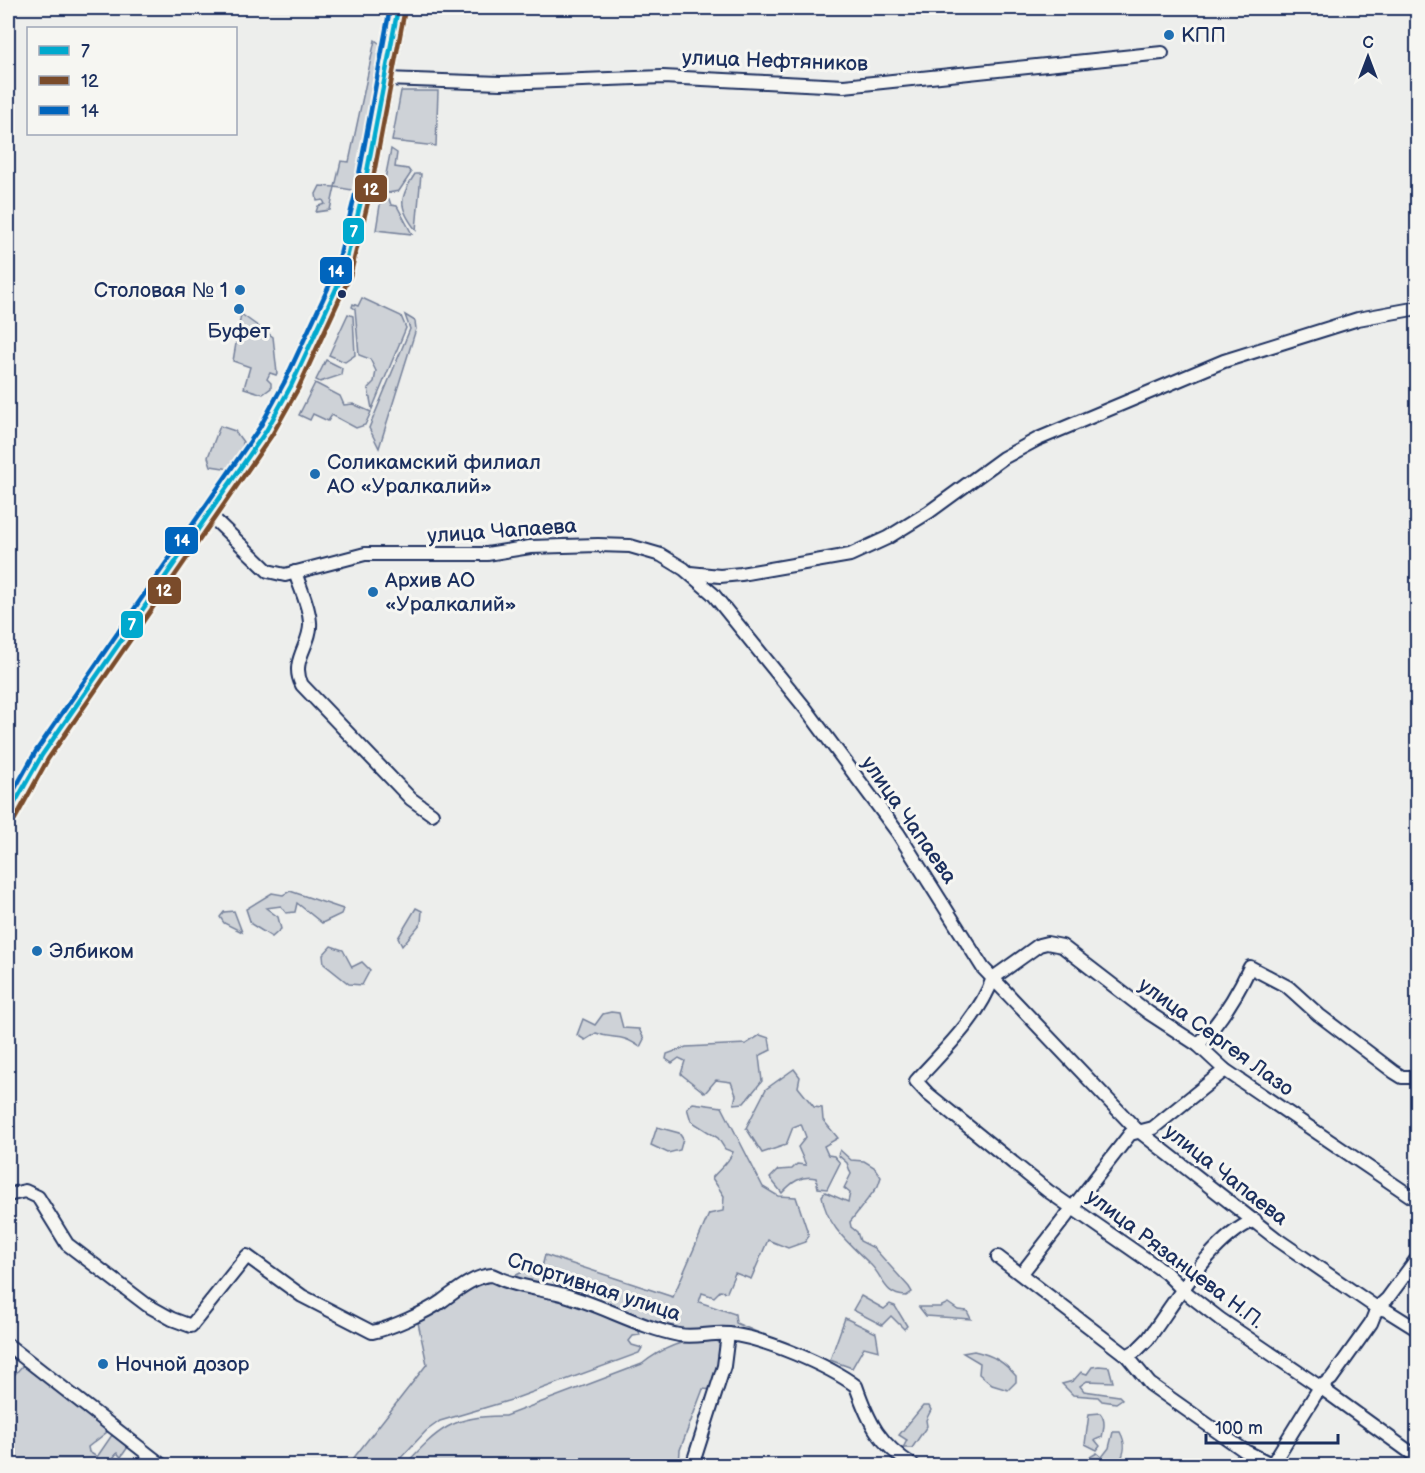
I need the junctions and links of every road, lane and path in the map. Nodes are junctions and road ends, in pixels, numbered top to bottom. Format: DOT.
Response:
graph roads {
  1 [pos="398,8"];
  2 [pos="1162,53"];
  3 [pos="385,79"];
  4 [pos="1418,308"];
  5 [pos="209,514"];
  6 [pos="295,572"];
  7 [pos="690,573"];
  8 [pos="432,814"];
  9 [pos="8,815"];
  10 [pos="993,978"];
  11 [pos="1198,1045"];
  12 [pos="1225,1070"];
  13 [pos="1418,1073"];
  14 [pos="1140,1132"];
  15 [pos="8,1194"];
  16 [pos="1418,1201"];
  17 [pos="1074,1207"];
  18 [pos="1254,1220"];
  19 [pos="998,1257"];
  20 [pos="1418,1257"];
  21 [pos="1022,1273"];
  22 [pos="1184,1291"];
  23 [pos="1377,1308"];
  24 [pos="1418,1330"];
  25 [pos="728,1334"];
  26 [pos="8,1345"];
  27 [pos="1126,1356"];
  28 [pos="1320,1387"];
  29 [pos="1418,1458"];
  30 [pos="906,1463"];
  31 [pos="1274,1464"];
  32 [pos="163,1466"];
  33 [pos="692,1466"];
  1 -- 3 [label="highway"];
  2 -- 3 [label="street, улица Нефтяников"];
  3 -- 5 [label="highway"];
  4 -- 7 [label="street"];
  5 -- 6 [label="street, улица Чапаева"];
  5 -- 9 [label="highway"];
  6 -- 7 [label="street, улица Чапаева"];
  6 -- 8 [label="street"];
  7 -- 10 [label="street, улица Чапаева"];
  10 -- 11 [label="street, улица Сергея Лазо"];
  10 -- 14 [label="street, улица Чапаева"];
  10 -- 17 [label="street, улица Рязанцева Н.П."];
  11 -- 12 [label="street, улица Сергея Лазо"];
  11 -- 13 [label="street"];
  12 -- 14 [label="street"];
  12 -- 16 [label="street, улица Сергея Лазо"];
  14 -- 17 [label="street"];
  14 -- 18 [label="street, улица Чапаева"];
  15 -- 25 [label="street, Спортивная улица"];
  17 -- 21 [label="street"];
  17 -- 22 [label="street, улица Рязанцева Н.П."];
  18 -- 22 [label="street"];
  18 -- 23 [label="street, улица Чапаева"];
  19 -- 21 [label="street"];
  20 -- 23 [label="street"];
  21 -- 27 [label="street"];
  22 -- 27 [label="street"];
  22 -- 28 [label="street, улица Рязанцева Н.П."];
  23 -- 24 [label="street, улица Чапаева"];
  23 -- 28 [label="street"];
  25 -- 30 [label="street, Спортивная улица"];
  25 -- 33 [label="street"];
  26 -- 32 [label="street"];
  27 -- 31 [label="street"];
  28 -- 29 [label="street, улица Рязанцева Н.П."];
  28 -- 31 [label="street"];
}
